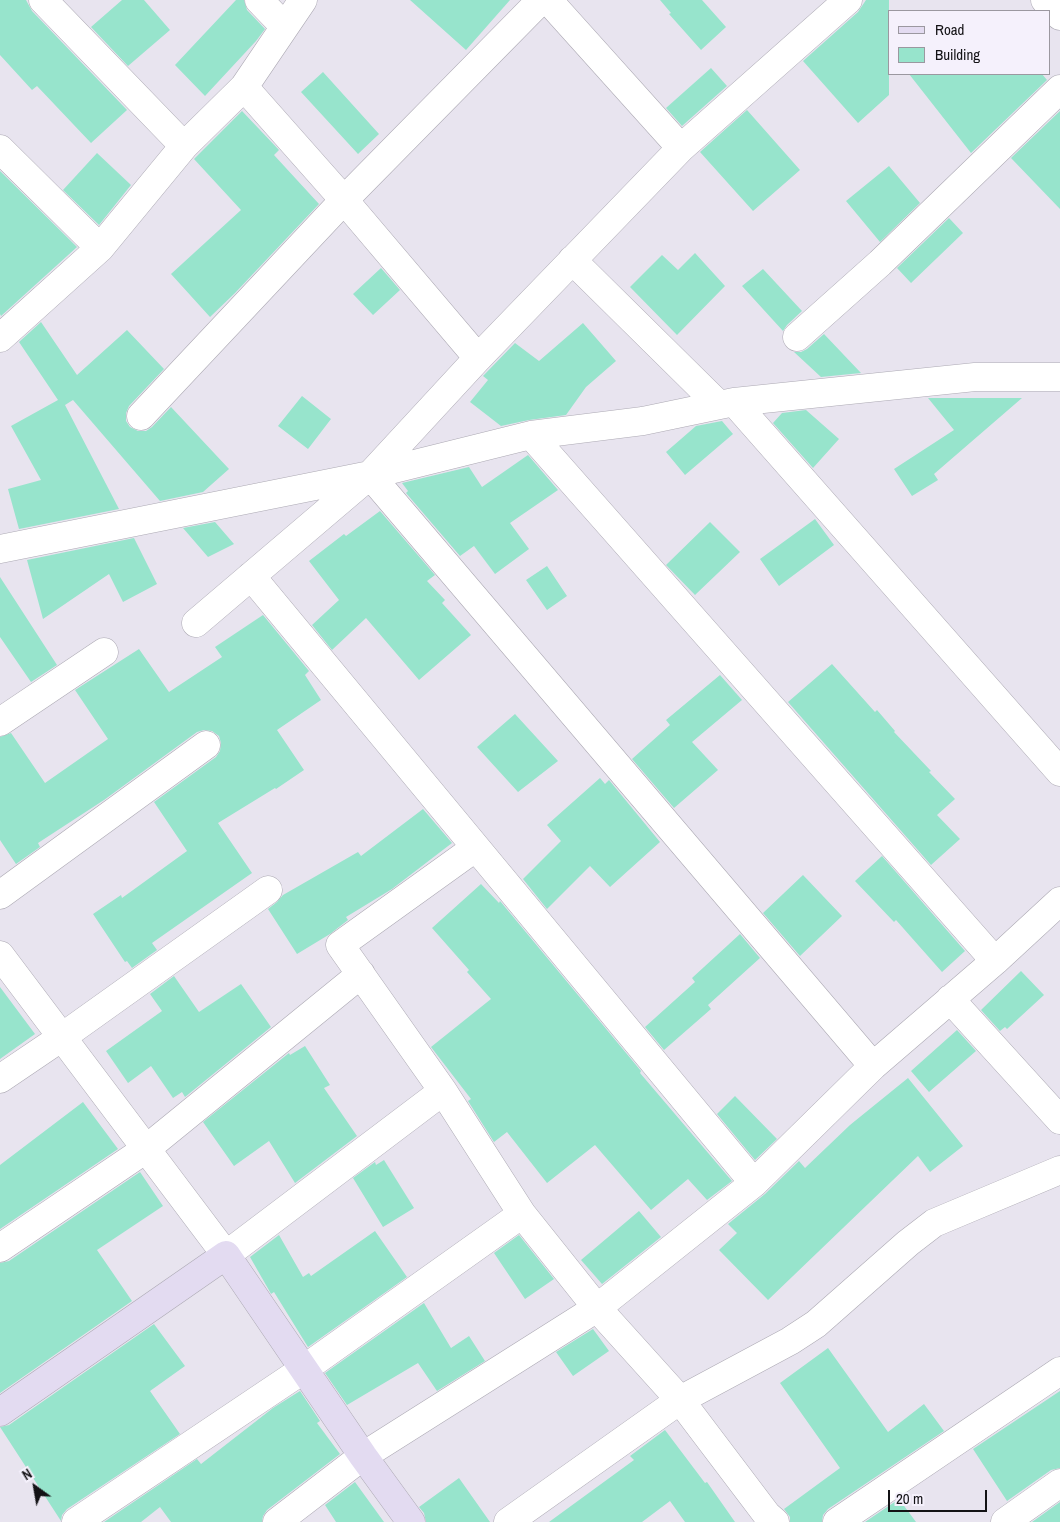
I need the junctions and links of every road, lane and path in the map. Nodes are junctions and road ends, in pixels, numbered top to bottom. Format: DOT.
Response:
graph roads {
  1 [pos="43,0"];
  2 [pos="259,0"];
  3 [pos="303,0"];
  4 [pos="541,0"];
  5 [pos="548,0"];
  6 [pos="848,0"];
  7 [pos="1045,0"];
  8 [pos="1060,16"];
  9 [pos="284,26"];
  10 [pos="244,87"];
  11 [pos="1060,89"];
  12 [pos="184,146"];
  13 [pos="680,148"];
  14 [pos="0,149"];
  15 [pos="344,200"];
  16 [pos="100,248"];
  17 [pos="572,260"];
  18 [pos="797,337"];
  19 [pos="0,338"];
  20 [pos="478,358"];
  21 [pos="1058,374"];
  22 [pos="726,403"];
  23 [pos="141,416"];
  24 [pos="531,435"];
  25 [pos="370,475"];
  26 [pos="0,549"];
  27 [pos="251,576"];
  28 [pos="196,623"];
  29 [pos="104,652"];
  30 [pos="0,722"];
  31 [pos="206,745"];
  32 [pos="1060,772"];
  33 [pos="475,848"];
  34 [pos="268,890"];
  35 [pos="0,895"];
  36 [pos="1060,901"];
  37 [pos="0,955"];
  38 [pos="995,961"];
  39 [pos="361,974"];
  40 [pos="950,1000"];
  41 [pos="62,1037"];
  42 [pos="873,1066"];
  43 [pos="0,1079"];
  44 [pos="444,1091"];
  45 [pos="1060,1120"];
  46 [pos="146,1149"];
  47 [pos="1060,1170"];
  48 [pos="754,1183"];
  49 [pos="522,1214"];
  50 [pos="0,1248"];
  51 [pos="226,1255"];
  52 [pos="597,1308"];
  53 [pos="304,1368"];
  54 [pos="1060,1372"];
  55 [pos="680,1400"];
  56 [pos="0,1412"];
  57 [pos="363,1456"];
  58 [pos="1060,1483"];
  59 [pos="766,1520"];
  60 [pos="76,1522"];
  61 [pos="277,1522"];
  62 [pos="412,1522"];
  63 [pos="508,1522"];
  64 [pos="837,1522"];
  65 [pos="1005,1522"];
  1 -- 12 [label="street"];
  2 -- 9 [label="street"];
  3 -- 9 [label="street"];
  4 -- 15 [label="street"];
  5 -- 13 [label="street"];
  6 -- 13 [label="street"];
  7 -- 8 [label="street"];
  9 -- 10 [label="street"];
  10 -- 12 [label="street"];
  10 -- 15 [label="street"];
  11 -- 18 [label="street"];
  12 -- 16 [label="street"];
  13 -- 17 [label="street"];
  14 -- 16 [label="street"];
  15 -- 20 [label="street"];
  15 -- 23 [label="street"];
  16 -- 19 [label="street"];
  17 -- 20 [label="street"];
  17 -- 22 [label="street"];
  20 -- 25 [label="street"];
  21 -- 22 [label="street"];
  22 -- 24 [label="street"];
  22 -- 32 [label="street"];
  24 -- 25 [label="street"];
  24 -- 38 [label="street"];
  25 -- 26 [label="street"];
  25 -- 27 [label="street"];
  25 -- 42 [label="street"];
  27 -- 28 [label="street"];
  27 -- 33 [label="street"];
  29 -- 30 [label="street"];
  31 -- 35 [label="street"];
  33 -- 39 [label="street"];
  33 -- 48 [label="street"];
  34 -- 41 [label="street"];
  36 -- 38 [label="street"];
  37 -- 41 [label="street"];
  38 -- 40 [label="street"];
  39 -- 44 [label="street"];
  39 -- 46 [label="street"];
  40 -- 42 [label="street"];
  40 -- 45 [label="street"];
  41 -- 43 [label="street"];
  41 -- 46 [label="street"];
  42 -- 48 [label="street"];
  44 -- 49 [label="street"];
  44 -- 51 [label="street"];
  46 -- 50 [label="street"];
  46 -- 51 [label="street"];
  47 -- 55 [label="street"];
  48 -- 52 [label="street"];
  49 -- 52 [label="street"];
  49 -- 53 [label="street"];
  51 -- 53 [label="street"];
  51 -- 56 [label="street"];
  52 -- 55 [label="street"];
  52 -- 57 [label="street"];
  53 -- 57 [label="street"];
  53 -- 60 [label="street"];
  54 -- 64 [label="street"];
  55 -- 59 [label="street"];
  55 -- 63 [label="street"];
  57 -- 61 [label="street"];
  57 -- 62 [label="street"];
  58 -- 65 [label="street"];
}
